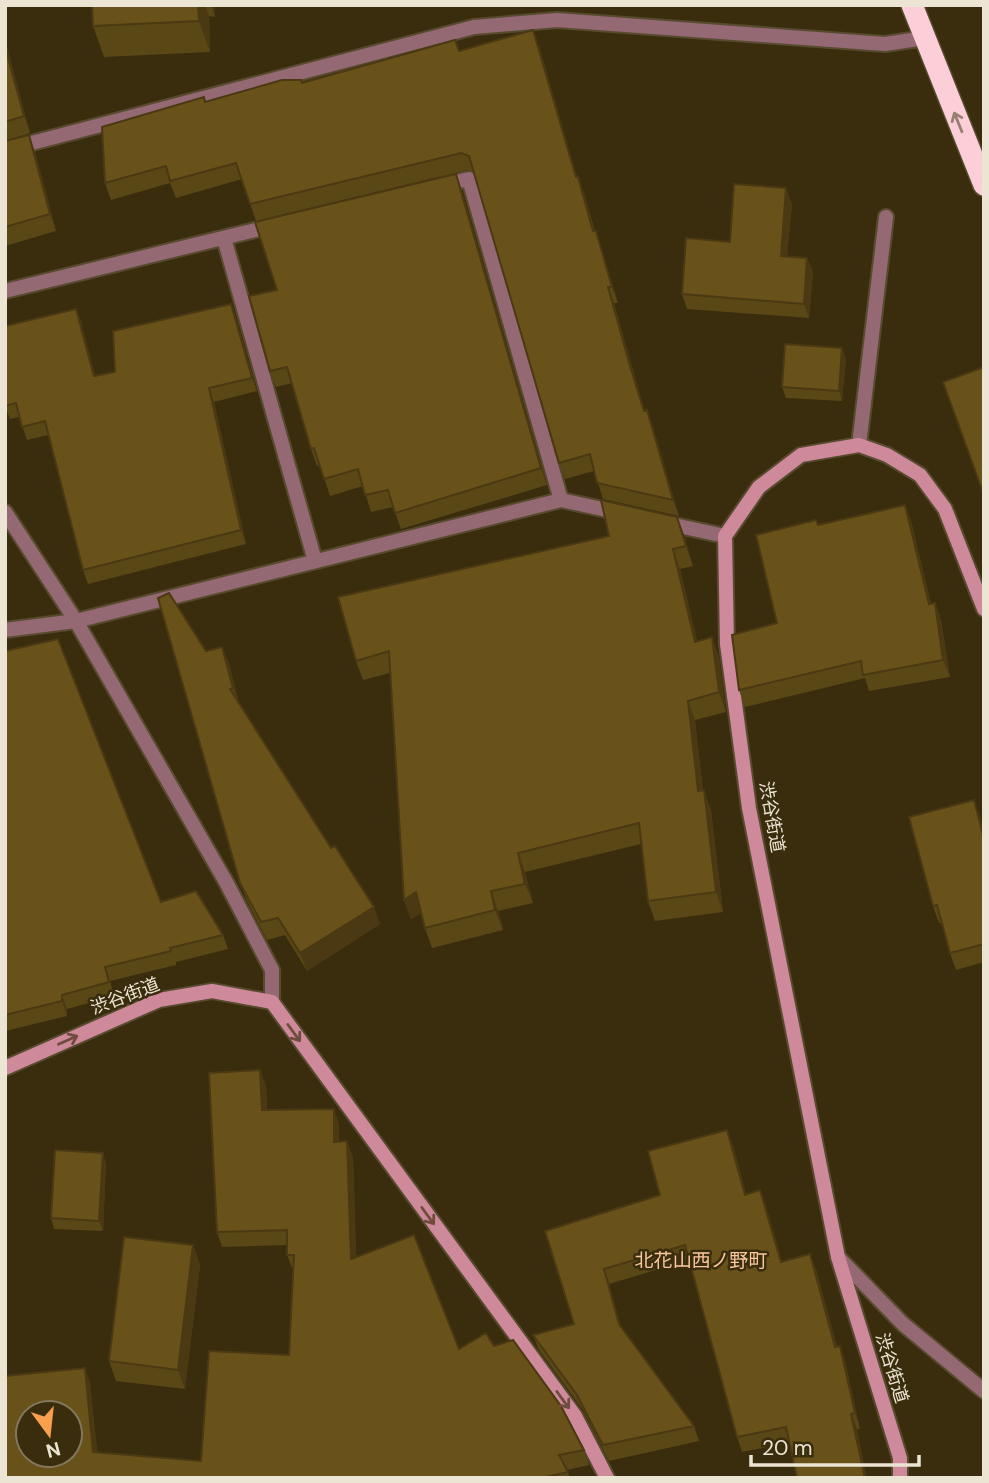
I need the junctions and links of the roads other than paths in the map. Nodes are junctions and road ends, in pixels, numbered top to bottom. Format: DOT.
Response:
graph roads {
  1 [pos="912,5"];
  2 [pos="925,38"];
  3 [pos="5,150"];
  4 [pos="984,185"];
  5 [pos="430,188"];
  6 [pos="886,217"];
  7 [pos="288,222"];
  8 [pos="224,238"];
  9 [pos="5,291"];
  10 [pos="859,444"];
  11 [pos="561,500"];
  12 [pos="629,515"];
  13 [pos="7,517"];
  14 [pos="657,521"];
  15 [pos="725,536"];
  16 [pos="315,561"];
  17 [pos="984,609"];
  18 [pos="76,621"];
  19 [pos="5,630"];
  20 [pos="272,1002"];
  21 [pos="5,1068"];
  22 [pos="838,1257"];
  23 [pos="984,1391"];
  24 [pos="607,1478"];
  25 [pos="900,1478"];
  1 -- 2 [label="highway"];
  2 -- 3 [label="street"];
  4 -- 2 [label="highway, one-way"];
  5 -- 11 [label="street"];
  6 -- 10 [label="street"];
  7 -- 8 [label="street"];
  8 -- 9 [label="street"];
  8 -- 16 [label="street"];
  10 -- 15 [label="main road"];
  10 -- 17 [label="main road"];
  11 -- 12 [label="street"];
  11 -- 16 [label="street"];
  13 -- 18 [label="street"];
  14 -- 15 [label="street"];
  15 -- 22 [label="main road, 渋谷街道"];
  16 -- 18 [label="street"];
  18 -- 19 [label="street"];
  18 -- 20 [label="street"];
  21 -- 20 [label="main road, 渋谷街道, one-way"];
  20 -- 24 [label="main road, one-way"];
  22 -- 23 [label="street"];
  22 -- 25 [label="main road, 渋谷街道"];
}
